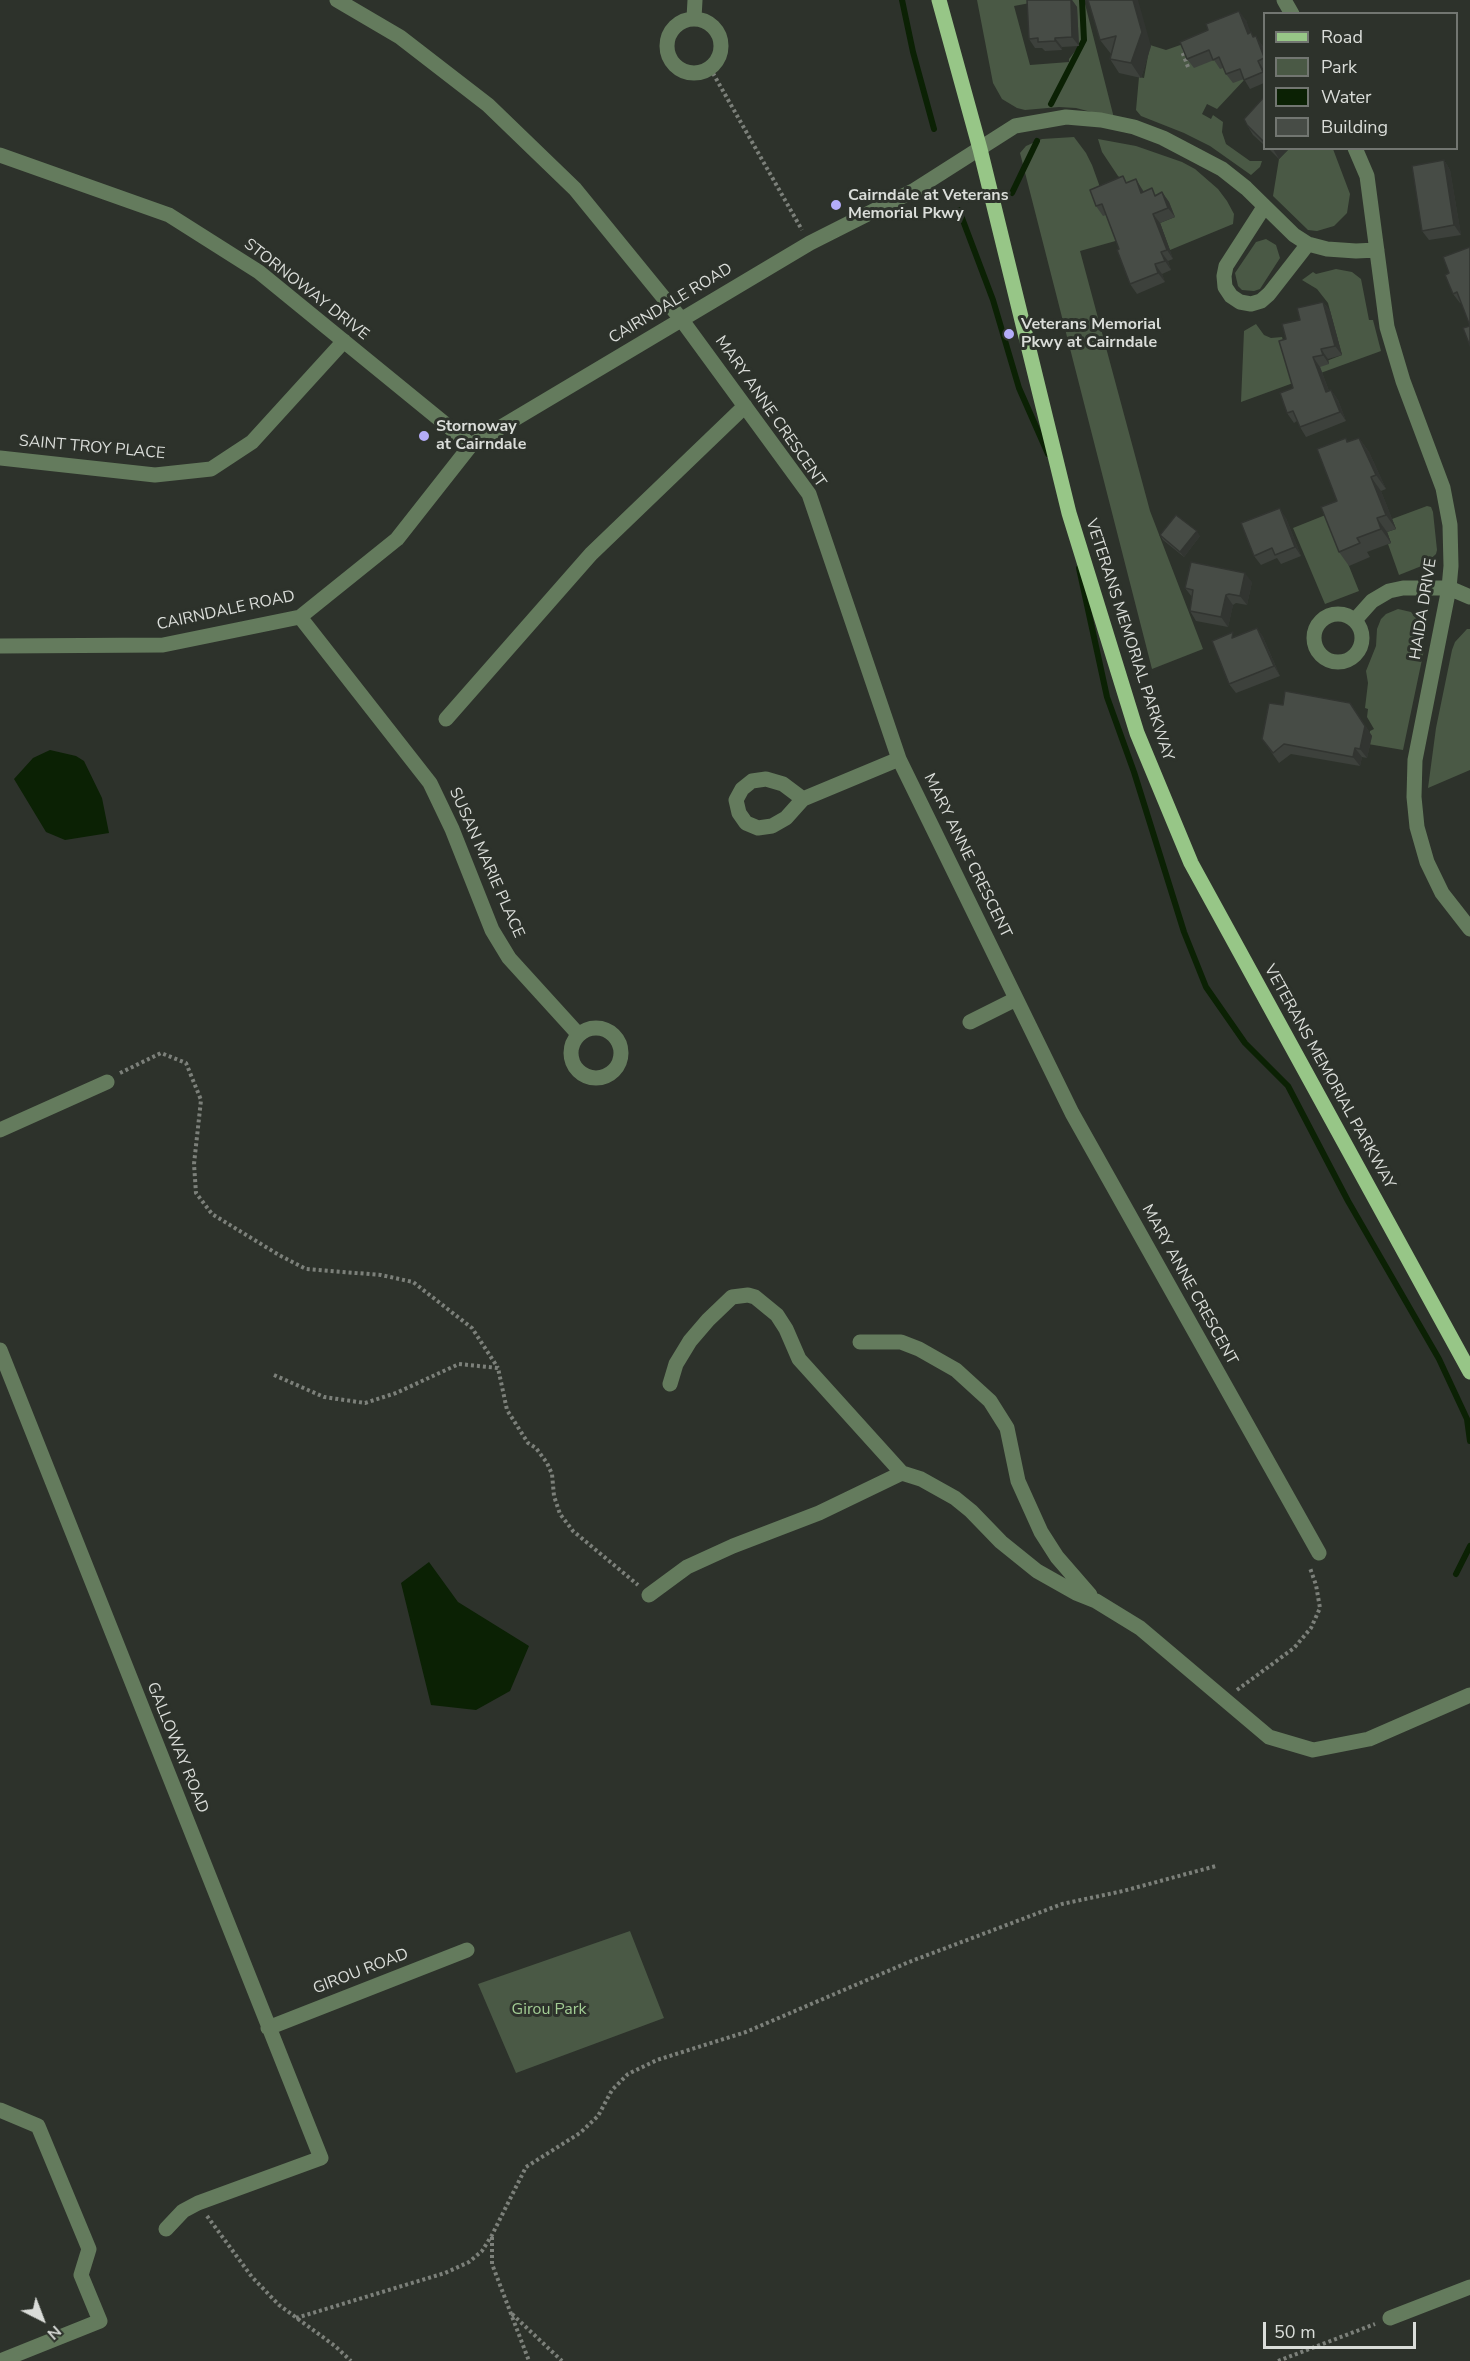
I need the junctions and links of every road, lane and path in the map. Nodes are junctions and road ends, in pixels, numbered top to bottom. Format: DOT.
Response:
graph roads {
  1 [pos="338,0"];
  2 [pos="695,0"];
  3 [pos="939,0"];
  4 [pos="694,18"];
  5 [pos="1193,47"];
  6 [pos="710,68"];
  7 [pos="1188,68"];
  8 [pos="980,149"];
  9 [pos="1356,150"];
  10 [pos="0,155"];
  11 [pos="1264,207"];
  12 [pos="810,243"];
  13 [pos="1308,244"];
  14 [pos="1377,250"];
  15 [pos="681,319"];
  16 [pos="344,341"];
  17 [pos="745,406"];
  18 [pos="471,445"];
  19 [pos="0,458"];
  20 [pos="1449,588"];
  21 [pos="1470,597"];
  22 [pos="300,617"];
  23 [pos="1355,620"];
  24 [pos="0,646"];
  25 [pos="446,718"];
  26 [pos="899,759"];
  27 [pos="803,799"];
  28 [pos="1470,929"];
  29 [pos="1017,999"];
  30 [pos="970,1022"];
  31 [pos="579,1035"];
  32 [pos="107,1083"];
  33 [pos="0,1130"];
  34 [pos="860,1342"];
  35 [pos="0,1350"];
  36 [pos="498,1368"];
  37 [pos="1470,1372"];
  38 [pos="274,1375"];
  39 [pos="670,1384"];
  40 [pos="902,1473"];
  41 [pos="1320,1553"];
  42 [pos="649,1594"];
  43 [pos="1096,1601"];
  44 [pos="1470,1695"];
  45 [pos="1225,1700"];
  46 [pos="1216,1866"];
  47 [pos="467,1950"];
  48 [pos="268,2028"];
  49 [pos="0,2110"];
  50 [pos="198,2203"];
  51 [pos="165,2229"];
  52 [pos="492,2235"];
  53 [pos="1470,2287"];
  54 [pos="510,2312"];
  55 [pos="296,2318"];
  56 [pos="1390,2318"];
  57 [pos="0,2361"];
  58 [pos="351,2361"];
  59 [pos="530,2361"];
  60 [pos="562,2361"];
  61 [pos="1278,2361"];
  1 -- 15 [label="street, MARY ANNE CRESCENT"];
  2 -- 4 [label="street"];
  3 -- 8 [label="main road, VETERANS MEMORIAL PARKWAY"];
  4 -- 6 [label="street"];
  4 -- 6 [label="street"];
  5 -- 7 [label="path"];
  6 -- 12 [label="path"];
  8 -- 11 [label="street, CAIRNDALE ROAD"];
  8 -- 12 [label="street, CAIRNDALE ROAD"];
  8 -- 37 [label="main road, VETERANS MEMORIAL PARKWAY"];
  9 -- 14 [label="street, HAIDA DRIVE"];
  10 -- 16 [label="street, STORNOWAY DRIVE"];
  11 -- 13 [label="street, CAIRNDALE ROAD"];
  11 -- 13 [label="street"];
  12 -- 15 [label="street, CAIRNDALE ROAD"];
  13 -- 14 [label="street, CAIRNDALE ROAD"];
  14 -- 20 [label="street, HAIDA DRIVE"];
  15 -- 17 [label="street, MARY ANNE CRESCENT"];
  15 -- 18 [label="street, CAIRNDALE ROAD"];
  16 -- 18 [label="street, STORNOWAY DRIVE"];
  16 -- 19 [label="street, SAINT TROY PLACE"];
  17 -- 25 [label="street"];
  17 -- 26 [label="street, MARY ANNE CRESCENT"];
  18 -- 22 [label="street, CAIRNDALE ROAD"];
  20 -- 21 [label="street"];
  20 -- 23 [label="street"];
  20 -- 28 [label="street, HAIDA DRIVE"];
  22 -- 24 [label="street, CAIRNDALE ROAD"];
  22 -- 31 [label="street, SUSAN MARIE PLACE"];
  26 -- 27 [label="street"];
  26 -- 29 [label="street, MARY ANNE CRESCENT"];
  29 -- 30 [label="street"];
  29 -- 41 [label="street, MARY ANNE CRESCENT"];
  32 -- 33 [label="street"];
  32 -- 36 [label="path"];
  34 -- 43 [label="street"];
  35 -- 48 [label="street, GALLOWAY ROAD"];
  36 -- 38 [label="path"];
  36 -- 42 [label="path"];
  39 -- 40 [label="street"];
  40 -- 42 [label="street"];
  40 -- 43 [label="street"];
  41 -- 45 [label="path"];
  43 -- 45 [label="street"];
  44 -- 45 [label="street"];
  46 -- 52 [label="path"];
  47 -- 48 [label="street, GIROU ROAD"];
  48 -- 50 [label="street, GALLOWAY ROAD"];
  49 -- 57 [label="street"];
  50 -- 51 [label="street"];
  50 -- 55 [label="path"];
  52 -- 54 [label="path"];
  52 -- 55 [label="path"];
  53 -- 56 [label="street"];
  54 -- 59 [label="path"];
  54 -- 60 [label="path"];
  55 -- 58 [label="path"];
  56 -- 61 [label="path"];
}
